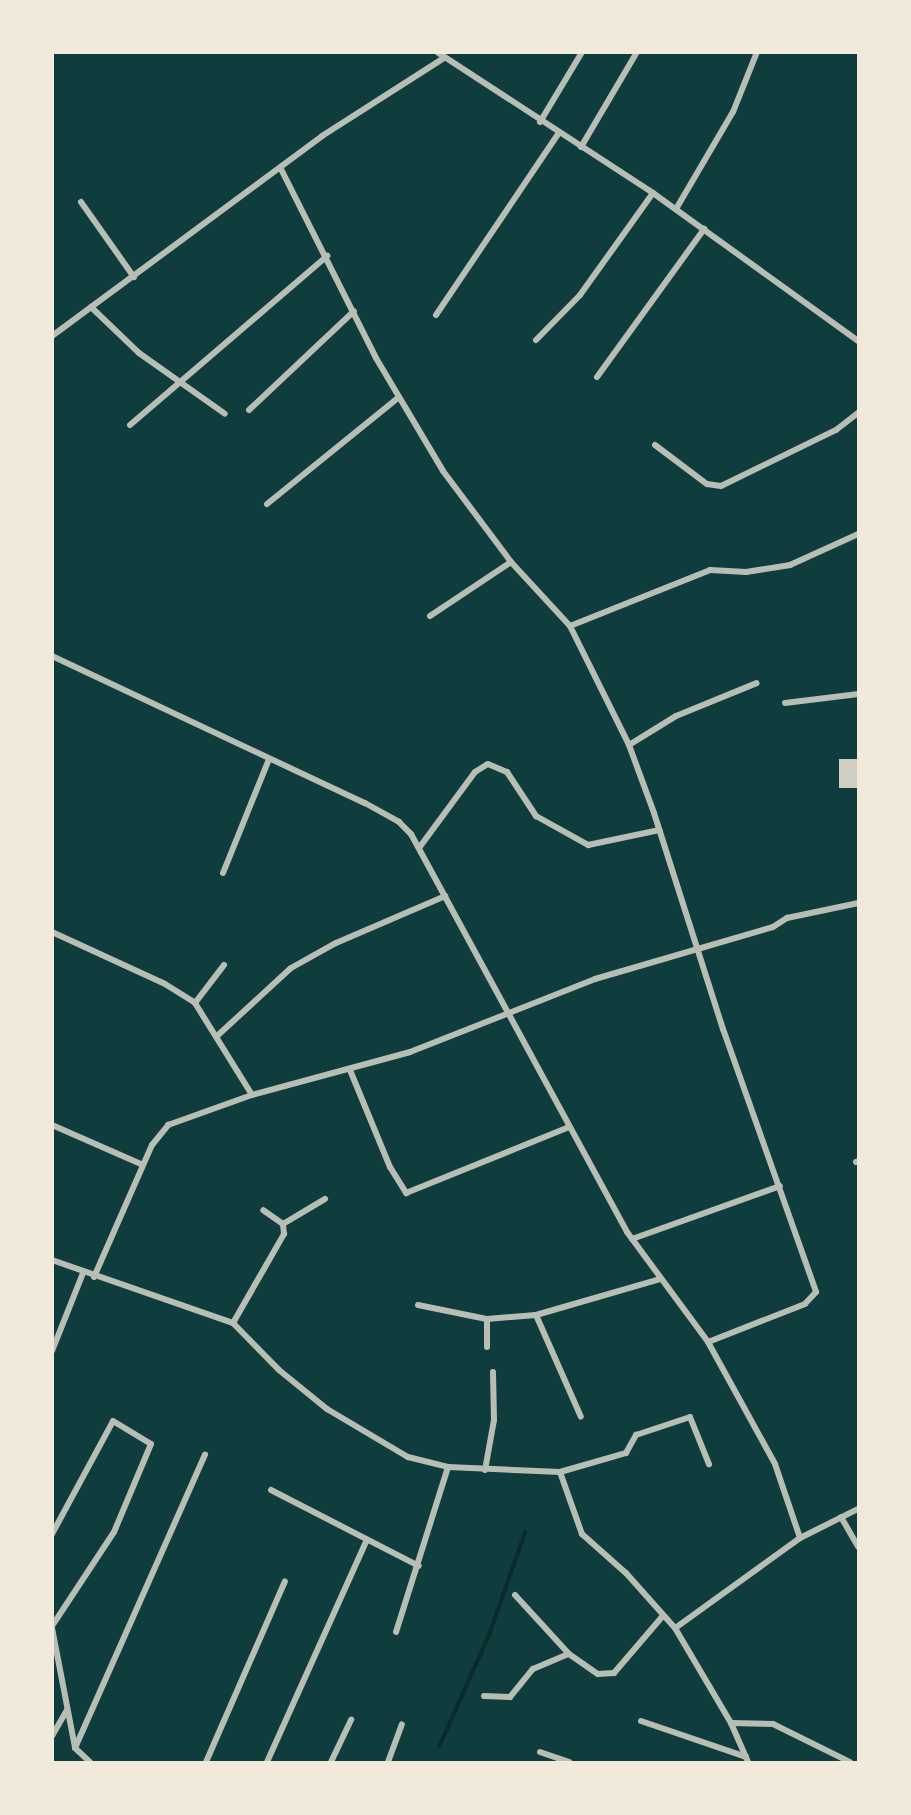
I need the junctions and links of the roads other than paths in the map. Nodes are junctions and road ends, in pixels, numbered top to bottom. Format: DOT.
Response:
graph roads {
  1 [pos="437,52"];
  2 [pos="582,52"];
  3 [pos="638,52"];
  4 [pos="757,52"];
  5 [pos="444,58"];
  6 [pos="540,122"];
  7 [pos="558,134"];
  8 [pos="581,147"];
  9 [pos="281,169"];
  10 [pos="653,193"];
  11 [pos="81,202"];
  12 [pos="676,209"];
  13 [pos="704,229"];
  14 [pos="327,256"];
  15 [pos="134,276"];
  16 [pos="91,307"];
  17 [pos="354,311"];
  18 [pos="436,315"];
  19 [pos="52,336"];
  20 [pos="536,340"];
  21 [pos="859,341"];
  22 [pos="597,377"];
  23 [pos="178,383"];
  24 [pos="398,398"];
  25 [pos="248,411"];
  26 [pos="859,413"];
  27 [pos="225,414"];
  28 [pos="130,425"];
  29 [pos="655,445"];
  30 [pos="267,503"];
  31 [pos="859,534"];
  32 [pos="511,562"];
  33 [pos="430,616"];
  34 [pos="569,626"];
  35 [pos="52,656"];
  36 [pos="757,683"];
  37 [pos="859,694"];
  38 [pos="785,703"];
  39 [pos="629,745"];
  40 [pos="269,759"];
  41 [pos="659,830"];
  42 [pos="419,848"];
  43 [pos="223,873"];
  44 [pos="444,896"];
  45 [pos="859,903"];
  46 [pos="52,932"];
  47 [pos="697,948"];
  48 [pos="225,965"];
  49 [pos="195,1003"];
  50 [pos="505,1012"];
  51 [pos="217,1036"];
  52 [pos="350,1070"];
  53 [pos="252,1095"];
  54 [pos="52,1125"];
  55 [pos="569,1127"];
  56 [pos="143,1165"];
  57 [pos="780,1186"];
  58 [pos="324,1199"];
  59 [pos="263,1210"];
  60 [pos="283,1224"];
  61 [pos="632,1239"];
  62 [pos="52,1260"];
  63 [pos="83,1273"];
  64 [pos="94,1276"];
  65 [pos="660,1279"];
  66 [pos="418,1305"];
  67 [pos="536,1315"];
  68 [pos="487,1319"];
  69 [pos="233,1323"];
  70 [pos="708,1342"];
  71 [pos="487,1347"];
  72 [pos="52,1351"];
  73 [pos="493,1372"];
  74 [pos="581,1417"];
  75 [pos="205,1454"];
  76 [pos="709,1465"];
  77 [pos="448,1467"];
  78 [pos="485,1470"];
  79 [pos="560,1472"];
  80 [pos="271,1490"];
  81 [pos="859,1509"];
  82 [pos="841,1517"];
  83 [pos="52,1534"];
  84 [pos="800,1538"];
  85 [pos="366,1542"];
  86 [pos="859,1547"];
  87 [pos="419,1566"];
  88 [pos="285,1581"];
  89 [pos="515,1595"];
  90 [pos="662,1617"];
  91 [pos="52,1627"];
  92 [pos="675,1628"];
  93 [pos="396,1632"];
  94 [pos="569,1654"];
  95 [pos="484,1696"];
  96 [pos="68,1710"];
  97 [pos="351,1720"];
  98 [pos="641,1721"];
  99 [pos="732,1723"];
  100 [pos="402,1724"];
  101 [pos="52,1736"];
  102 [pos="75,1748"];
  103 [pos="540,1752"];
  104 [pos="747,1760"];
  105 [pos="90,1762"];
  106 [pos="206,1762"];
  107 [pos="267,1762"];
  108 [pos="331,1762"];
  109 [pos="388,1762"];
  110 [pos="569,1762"];
  111 [pos="850,1762"];
  1 -- 5 [label="street"];
  2 -- 6 [label="street"];
  3 -- 8 [label="street"];
  4 -- 12 [label="street"];
  5 -- 6 [label="street"];
  5 -- 9 [label="street"];
  6 -- 7 [label="street"];
  7 -- 8 [label="street"];
  7 -- 18 [label="street"];
  8 -- 10 [label="street"];
  9 -- 14 [label="street"];
  9 -- 15 [label="street"];
  10 -- 12 [label="street"];
  10 -- 20 [label="street"];
  11 -- 15 [label="street"];
  12 -- 13 [label="street"];
  13 -- 21 [label="street"];
  13 -- 22 [label="street"];
  14 -- 17 [label="street"];
  14 -- 23 [label="street"];
  15 -- 16 [label="street"];
  16 -- 19 [label="street"];
  16 -- 23 [label="street"];
  17 -- 24 [label="street"];
  17 -- 25 [label="street"];
  23 -- 27 [label="street"];
  23 -- 28 [label="street"];
  24 -- 30 [label="street"];
  24 -- 32 [label="street"];
  26 -- 29 [label="street"];
  31 -- 34 [label="street"];
  32 -- 33 [label="street"];
  32 -- 34 [label="street"];
  34 -- 39 [label="street"];
  35 -- 40 [label="street"];
  36 -- 39 [label="street"];
  37 -- 38 [label="street"];
  39 -- 41 [label="street"];
  40 -- 42 [label="street"];
  40 -- 43 [label="street"];
  41 -- 42 [label="street"];
  41 -- 47 [label="street"];
  42 -- 44 [label="street"];
  44 -- 50 [label="street"];
  44 -- 51 [label="street"];
  45 -- 47 [label="street"];
  46 -- 49 [label="street"];
  47 -- 50 [label="street"];
  47 -- 57 [label="street"];
  48 -- 49 [label="street"];
  49 -- 51 [label="street"];
  50 -- 52 [label="street"];
  50 -- 55 [label="street"];
  51 -- 53 [label="street"];
  52 -- 53 [label="street"];
  52 -- 55 [label="street"];
  53 -- 56 [label="street"];
  54 -- 56 [label="street"];
  55 -- 61 [label="street"];
  56 -- 64 [label="street"];
  57 -- 61 [label="street"];
  57 -- 70 [label="street"];
  58 -- 60 [label="street"];
  59 -- 60 [label="street"];
  60 -- 69 [label="street"];
  61 -- 65 [label="street"];
  62 -- 63 [label="street"];
  63 -- 64 [label="street"];
  63 -- 72 [label="street"];
  64 -- 69 [label="street"];
  65 -- 67 [label="street"];
  65 -- 70 [label="street"];
  66 -- 68 [label="street"];
  67 -- 68 [label="street"];
  67 -- 74 [label="street"];
  68 -- 71 [label="street"];
  69 -- 77 [label="street"];
  70 -- 84 [label="street"];
  73 -- 78 [label="street"];
  75 -- 102 [label="street"];
  76 -- 79 [label="street"];
  77 -- 78 [label="street"];
  77 -- 87 [label="street"];
  78 -- 79 [label="street"];
  79 -- 90 [label="street"];
  80 -- 85 [label="street"];
  81 -- 82 [label="street"];
  82 -- 84 [label="street"];
  82 -- 86 [label="street"];
  83 -- 91 [label="street"];
  84 -- 92 [label="street"];
  85 -- 87 [label="street"];
  85 -- 107 [label="street"];
  87 -- 93 [label="street"];
  88 -- 106 [label="street"];
  89 -- 94 [label="street"];
  90 -- 92 [label="street"];
  90 -- 94 [label="street"];
  91 -- 96 [label="street"];
  92 -- 99 [label="street"];
  94 -- 95 [label="street"];
  96 -- 101 [label="street"];
  96 -- 102 [label="street"];
  97 -- 108 [label="street"];
  98 -- 104 [label="street"];
  99 -- 104 [label="street"];
  99 -- 111 [label="street"];
  100 -- 109 [label="street"];
  102 -- 105 [label="street"];
  103 -- 110 [label="street"];
}
